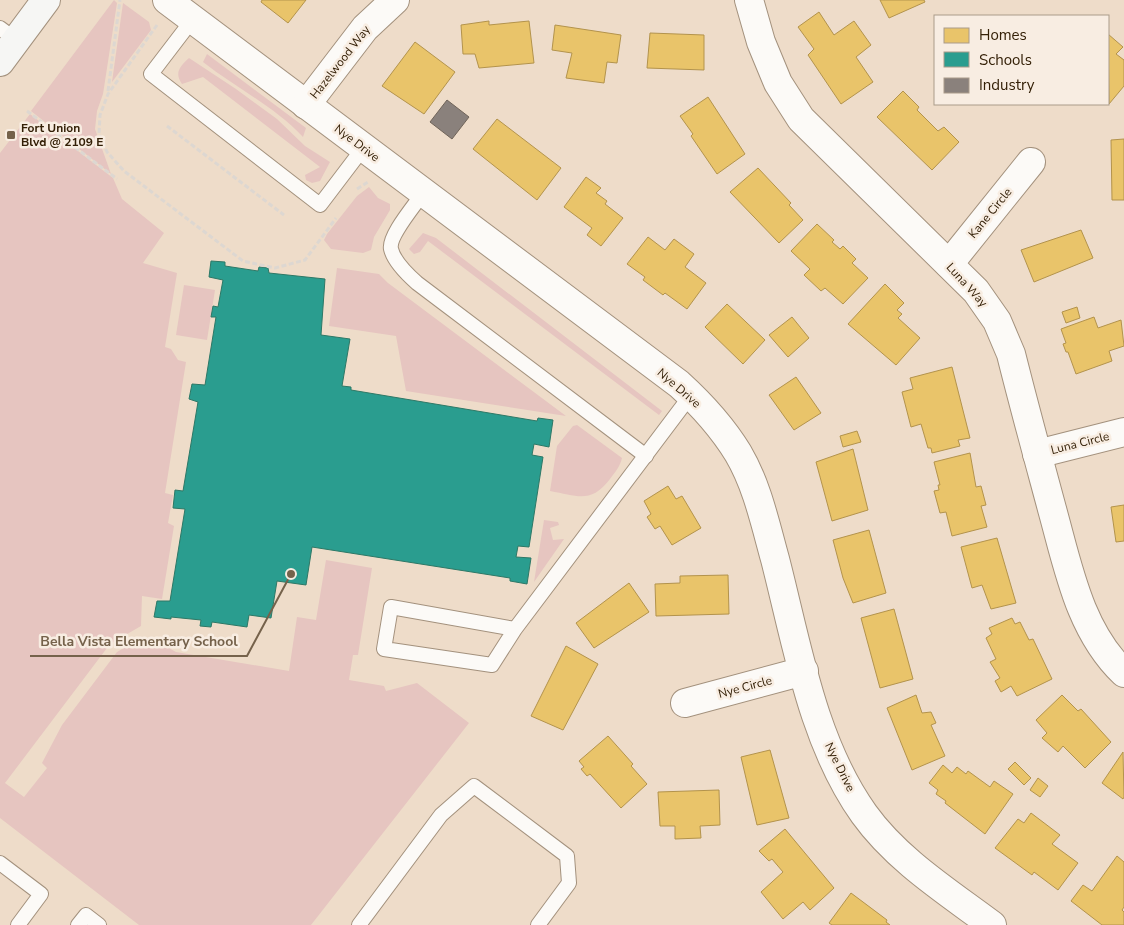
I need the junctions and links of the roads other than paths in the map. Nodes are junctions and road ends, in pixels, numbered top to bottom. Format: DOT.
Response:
graph roads {
  1 [pos="46,0"];
  2 [pos="395,0"];
  3 [pos="749,0"];
  4 [pos="162,12"];
  5 [pos="193,19"];
  6 [pos="8,34"];
  7 [pos="0,62"];
  8 [pos="306,105"];
  9 [pos="364,147"];
  10 [pos="1031,162"];
  11 [pos="424,193"];
  12 [pos="949,264"];
  13 [pos="691,395"];
  14 [pos="1124,432"];
  15 [pos="1037,454"];
  16 [pos="646,456"];
  17 [pos="515,628"];
  18 [pos="804,670"];
  19 [pos="1124,673"];
  20 [pos="685,703"];
  21 [pos="0,863"];
  22 [pos="18,925"];
  23 [pos="78,925"];
  24 [pos="100,925"];
  25 [pos="359,925"];
  26 [pos="538,925"];
  27 [pos="992,925"];
  1 -- 6 [label="main road"];
  2 -- 8 [label="street, Hazelwood Way"];
  3 -- 12 [label="street, Luna Way"];
  4 -- 5 [label="street, Nye Drive"];
  5 -- 8 [label="street, Nye Drive"];
  5 -- 9 [label="lane"];
  6 -- 7 [label="main road"];
  8 -- 9 [label="street, Nye Drive"];
  9 -- 11 [label="street, Nye Drive"];
  10 -- 12 [label="street, Kane Circle"];
  11 -- 13 [label="street, Nye Drive"];
  11 -- 16 [label="lane"];
  12 -- 15 [label="street, Luna Way"];
  13 -- 16 [label="lane"];
  13 -- 18 [label="street, Nye Drive"];
  14 -- 15 [label="street, Luna Circle"];
  15 -- 19 [label="street, Luna Way"];
  16 -- 17 [label="lane"];
  17 -- 17 [label="lane"];
  18 -- 20 [label="street, Nye Circle"];
  18 -- 27 [label="street, Nye Drive"];
  21 -- 22 [label="lane"];
  23 -- 24 [label="lane"];
  25 -- 26 [label="lane"];
}
